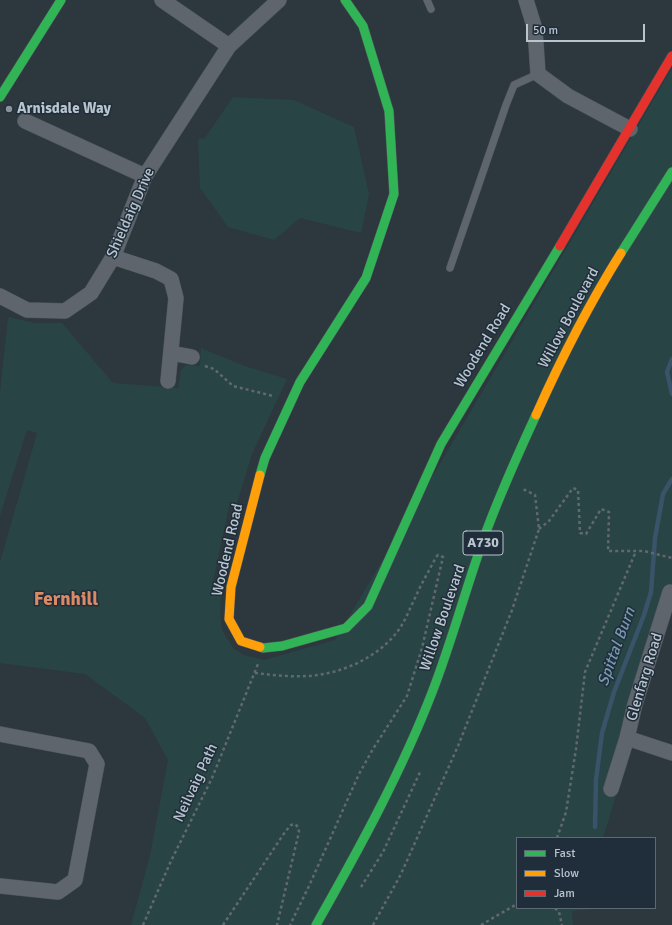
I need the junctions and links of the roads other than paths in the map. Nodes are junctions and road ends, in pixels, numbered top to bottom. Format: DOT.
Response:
graph roads {
  1 [pos="61,0"];
  2 [pos="162,0"];
  3 [pos="279,0"];
  4 [pos="345,0"];
  5 [pos="427,0"];
  6 [pos="526,0"];
  7 [pos="431,9"];
  8 [pos="229,46"];
  9 [pos="672,56"];
  10 [pos="538,74"];
  11 [pos="0,97"];
  12 [pos="25,120"];
  13 [pos="630,129"];
  14 [pos="672,172"];
  15 [pos="144,176"];
  16 [pos="113,257"];
  17 [pos="450,268"];
  18 [pos="0,296"];
  19 [pos="171,353"];
  20 [pos="192,357"];
  21 [pos="168,381"];
  22 [pos="670,592"];
  23 [pos="0,734"];
  24 [pos="627,738"];
  25 [pos="672,752"];
  26 [pos="611,789"];
  27 [pos="0,886"];
  28 [pos="316,925"];
  1 -- 11 [label="street"];
  2 -- 8 [label="street"];
  3 -- 8 [label="street, Shieldaig Drive"];
  4 -- 13 [label="street, Woodend Road"];
  5 -- 7 [label="lane"];
  6 -- 10 [label="street"];
  8 -- 15 [label="street, Shieldaig Drive"];
  9 -- 13 [label="street, Woodend Road"];
  10 -- 13 [label="street"];
  10 -- 17 [label="lane"];
  12 -- 15 [label="street"];
  14 -- 28 [label="street, Willow Boulevard / A730"];
  15 -- 16 [label="street, Shieldaig Drive"];
  16 -- 18 [label="street, Shieldaig Drive"];
  16 -- 19 [label="street"];
  19 -- 20 [label="street"];
  19 -- 21 [label="street"];
  22 -- 24 [label="street, Glenfarg Road"];
  23 -- 27 [label="street"];
  24 -- 25 [label="street, Glenfarg Road"];
  24 -- 26 [label="street, Glenfarg Road"];
}
